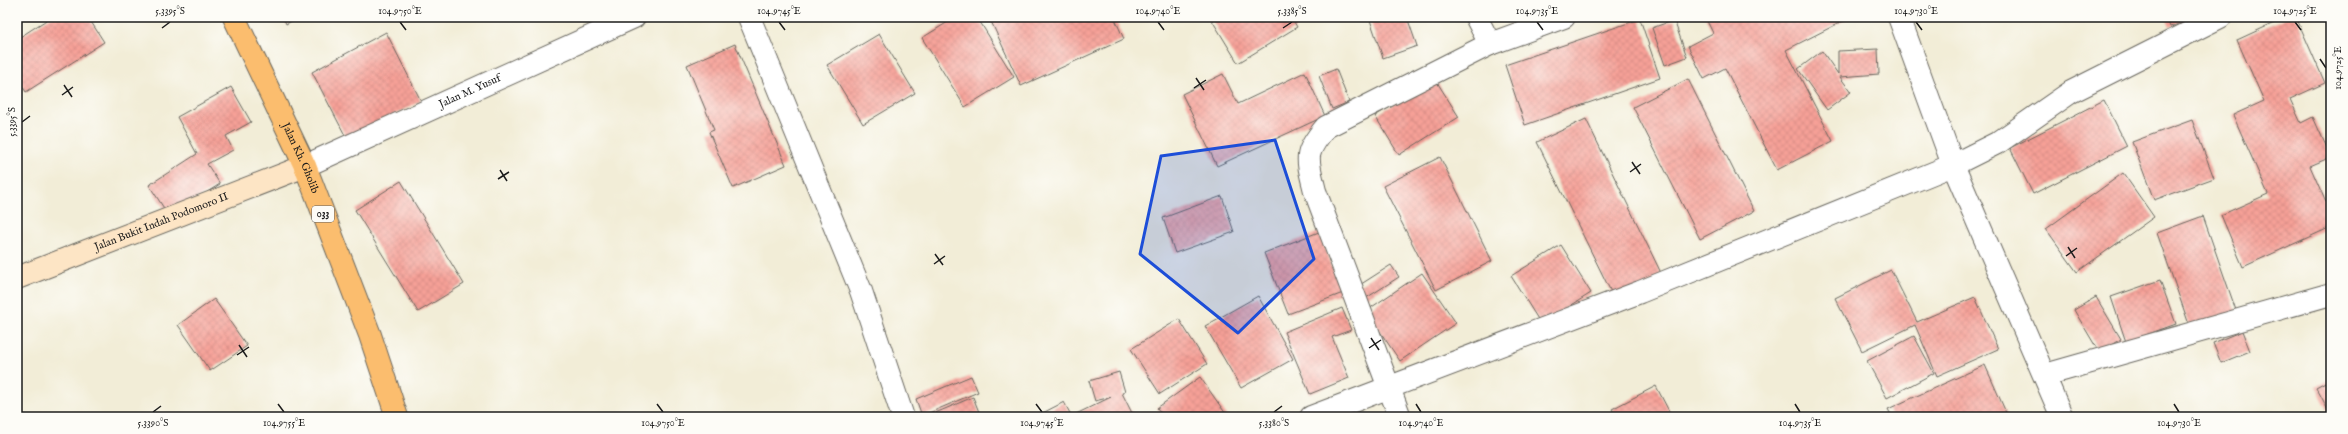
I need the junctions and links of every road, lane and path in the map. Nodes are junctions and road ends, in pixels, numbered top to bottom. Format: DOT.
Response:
graph roads {
  1 [pos="234,17"];
  2 [pos="634,17"];
  3 [pos="749,17"];
  4 [pos="1476,17"];
  5 [pos="1564,17"];
  6 [pos="1899,17"];
  7 [pos="2220,17"];
  8 [pos="1490,44"];
  9 [pos="1953,165"];
  10 [pos="305,166"];
  11 [pos="17,278"];
  12 [pos="2331,294"];
  13 [pos="2045,375"];
  14 [pos="1390,387"];
  15 [pos="397,417"];
  16 [pos="903,417"];
  17 [pos="1311,417"];
  18 [pos="1400,417"];
  19 [pos="2062,417"];
  1 -- 10 [label="main road, Jalan Kh. Gholib / 033"];
  2 -- 10 [label="street, Jalan M. Yusuf"];
  3 -- 16 [label="street"];
  4 -- 8 [label="street"];
  5 -- 8 [label="street"];
  6 -- 9 [label="street"];
  7 -- 9 [label="street"];
  8 -- 14 [label="street"];
  9 -- 13 [label="street"];
  9 -- 14 [label="street"];
  10 -- 11 [label="street, Jalan Bukit Indah Podomoro II"];
  10 -- 15 [label="main road, Jalan Kh. Gholib / 033"];
  12 -- 13 [label="street"];
  13 -- 19 [label="street"];
  14 -- 17 [label="street"];
  14 -- 18 [label="street"];
}
